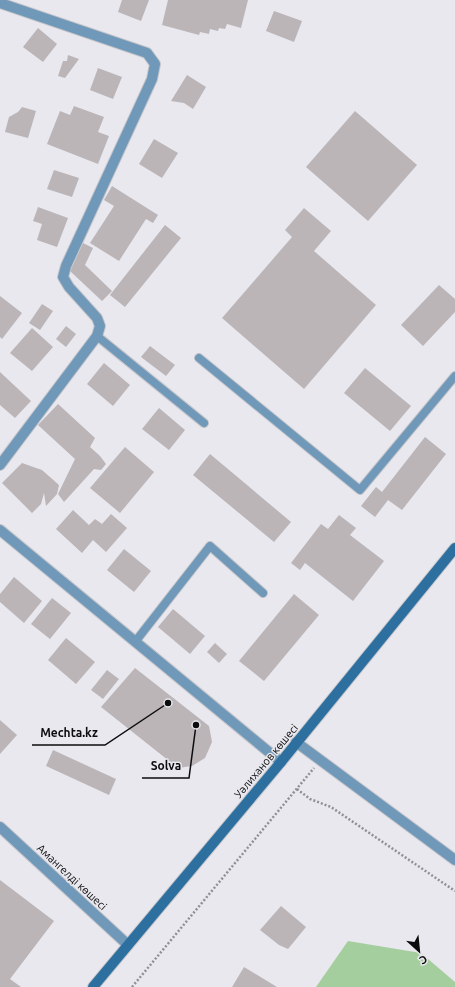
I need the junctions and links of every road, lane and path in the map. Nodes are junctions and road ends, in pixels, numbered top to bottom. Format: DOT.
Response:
graph roads {
  1 [pos="0,3"];
  2 [pos="97,336"];
  3 [pos="199,358"];
  4 [pos="455,376"];
  5 [pos="204,423"];
  6 [pos="0,465"];
  7 [pos="0,530"];
  8 [pos="455,548"];
  9 [pos="263,593"];
  10 [pos="135,642"];
  11 [pos="296,742"];
  12 [pos="320,760"];
  13 [pos="281,762"];
  14 [pos="297,789"];
  15 [pos="0,827"];
  16 [pos="455,860"];
  17 [pos="455,891"];
  18 [pos="128,945"];
  19 [pos="93,987"];
  20 [pos="132,987"];
  1 -- 2 [label="street"];
  2 -- 5 [label="lane"];
  2 -- 6 [label="street"];
  3 -- 4 [label="lane"];
  7 -- 10 [label="street"];
  8 -- 11 [label="main road, Уәлиханов көшесі"];
  9 -- 10 [label="lane"];
  10 -- 13 [label="street"];
  11 -- 12 [label="street"];
  11 -- 13 [label="main road, Уәлиханов көшесі"];
  12 -- 14 [label="path"];
  12 -- 16 [label="street"];
  13 -- 18 [label="main road, Уәлиханов көшесі"];
  14 -- 17 [label="path"];
  14 -- 20 [label="path"];
  15 -- 18 [label="street, Амангелді көшесі"];
  18 -- 19 [label="main road, Уәлиханов көшесі"];
}
